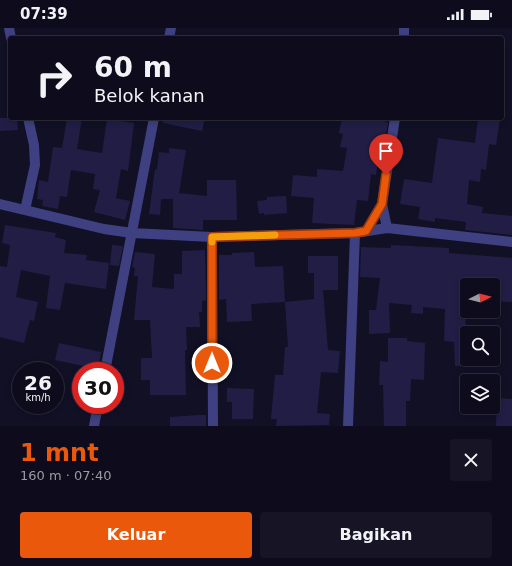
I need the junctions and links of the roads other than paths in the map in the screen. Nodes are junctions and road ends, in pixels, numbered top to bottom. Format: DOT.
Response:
graph roads {
  1 [pos="28,120"];
  2 [pos="154,120"];
  3 [pos="396,120"];
  4 [pos="382,204"];
  5 [pos="0,205"];
  6 [pos="25,210"];
  7 [pos="387,228"];
  8 [pos="366,231"];
  9 [pos="132,233"];
  10 [pos="355,233"];
  11 [pos="212,237"];
  12 [pos="512,242"];
  13 [pos="107,362"];
  14 [pos="96,414"];
  15 [pos="94,426"];
  16 [pos="212,426"];
  17 [pos="348,426"];
  1 -- 6 [label="street"];
  2 -- 9 [label="street"];
  3 -- 4 [label="street"];
  4 -- 7 [label="street"];
  4 -- 8 [label="street"];
  5 -- 6 [label="street"];
  6 -- 9 [label="street"];
  7 -- 8 [label="street"];
  7 -- 12 [label="street"];
  8 -- 10 [label="street"];
  9 -- 11 [label="street"];
  9 -- 13 [label="street"];
  10 -- 11 [label="street"];
  10 -- 17 [label="street"];
  11 -- 16 [label="street"];
  14 -- 15 [label="street"];
}
